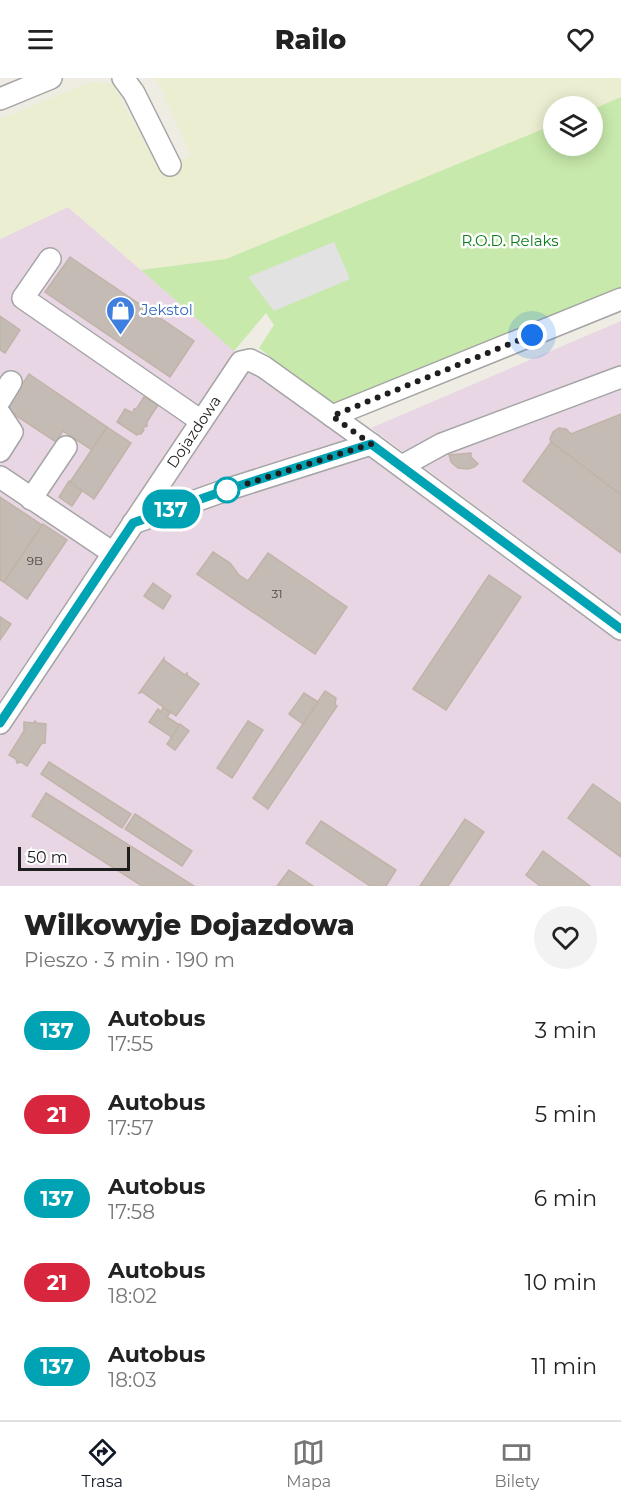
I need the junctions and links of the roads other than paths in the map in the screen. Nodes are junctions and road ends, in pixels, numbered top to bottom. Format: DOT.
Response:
graph roads {
  1 [pos="51,78"];
  2 [pos="123,78"];
  3 [pos="0,99"];
  4 [pos="170,165"];
  5 [pos="50,259"];
  6 [pos="621,299"];
  7 [pos="621,377"];
  8 [pos="0,414"];
  9 [pos="332,416"];
  10 [pos="201,421"];
  11 [pos="371,444"];
  12 [pos="66,447"];
  13 [pos="0,451"];
  14 [pos="402,466"];
  15 [pos="0,477"];
  16 [pos="32,499"];
  17 [pos="133,523"];
  18 [pos="113,553"];
  19 [pos="621,629"];
  20 [pos="0,723"];
  1 -- 3 [label="street"];
  2 -- 4 [label="street"];
  5 -- 10 [label="street"];
  6 -- 9 [label="street"];
  7 -- 14 [label="street"];
  8 -- 13 [label="street"];
  9 -- 10 [label="street, Dojazdowa"];
  9 -- 11 [label="street, Dojazdowa"];
  10 -- 17 [label="street, Dojazdowa"];
  11 -- 14 [label="street, Dojazdowa"];
  11 -- 17 [label="street"];
  12 -- 16 [label="street"];
  14 -- 19 [label="street, Dojazdowa"];
  15 -- 16 [label="street"];
  16 -- 18 [label="street"];
  17 -- 18 [label="street, Dojazdowa"];
  18 -- 20 [label="street, Dojazdowa"];
}
